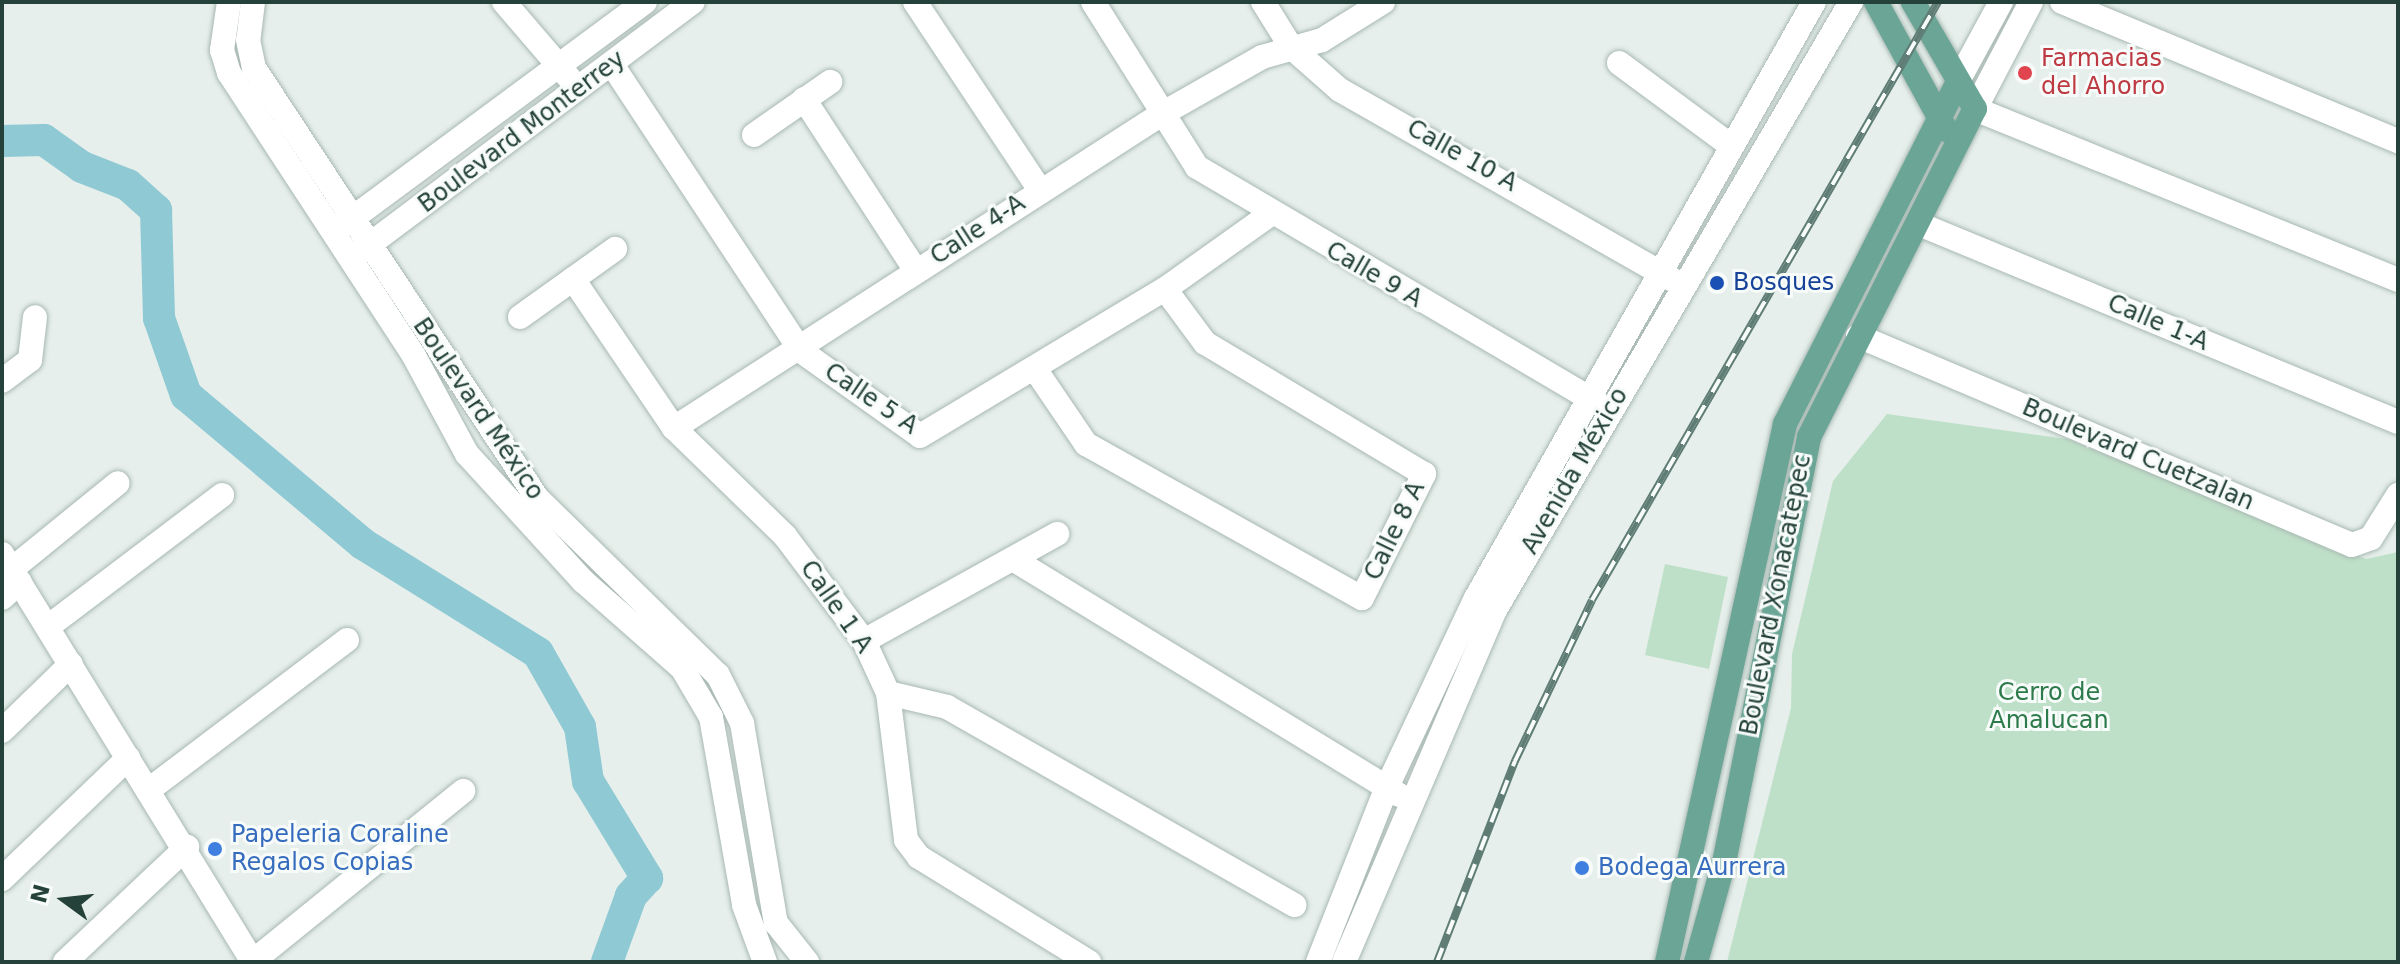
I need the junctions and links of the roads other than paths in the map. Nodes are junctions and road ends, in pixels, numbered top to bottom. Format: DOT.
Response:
graph roads {
  1 [pos="229,2"];
  2 [pos="253,2"];
  3 [pos="504,2"];
  4 [pos="645,2"];
  5 [pos="693,2"];
  6 [pos="915,2"];
  7 [pos="1093,2"];
  8 [pos="1263,2"];
  9 [pos="1383,2"];
  10 [pos="1814,2"];
  11 [pos="1851,2"];
  12 [pos="1876,2"];
  13 [pos="1913,2"];
  14 [pos="2001,2"];
  15 [pos="2031,2"];
  16 [pos="2062,2"];
  17 [pos="1291,47"];
  18 [pos="1619,63"];
  19 [pos="613,66"];
  20 [pos="560,68"];
  21 [pos="830,82"];
  22 [pos="1957,83"];
  23 [pos="580,91"];
  24 [pos="804,99"];
  25 [pos="1975,109"];
  26 [pos="1160,115"];
  27 [pos="1938,121"];
  28 [pos="754,135"];
  29 [pos="2398,141"];
  30 [pos="1957,144"];
  31 [pos="1731,146"];
  32 [pos="1040,190"];
  33 [pos="1269,215"];
  34 [pos="353,219"];
  35 [pos="1919,224"];
  36 [pos="330,233"];
  37 [pos="615,249"];
  38 [pos="358,253"];
  39 [pos="916,271"];
  40 [pos="1660,272"];
  41 [pos="573,279"];
  42 [pos="2398,280"];
  43 [pos="1683,286"];
  44 [pos="1165,289"];
  45 [pos="35,317"];
  46 [pos="520,317"];
  47 [pos="1858,336"];
  48 [pos="801,351"];
  49 [pos="1035,369"];
  50 [pos="2,381"];
  51 [pos="1585,395"];
  52 [pos="1610,411"];
  53 [pos="2398,422"];
  54 [pos="674,428"];
  55 [pos="118,483"];
  56 [pos="222,495"];
  57 [pos="2398,495"];
  58 [pos="1057,534"];
  59 [pos="1016,561"];
  60 [pos="9,576"];
  61 [pos="49,626"];
  62 [pos="347,640"];
  63 [pos="864,641"];
  64 [pos="71,664"];
  65 [pos="888,693"];
  66 [pos="2,731"];
  67 [pos="128,758"];
  68 [pos="150,789"];
  69 [pos="1386,789"];
  70 [pos="463,791"];
  71 [pos="1408,800"];
  72 [pos="187,847"];
  73 [pos="2,879"];
  74 [pos="1294,905"];
  75 [pos="65,962"];
  76 [pos="253,962"];
  77 [pos="765,962"];
  78 [pos="807,962"];
  79 [pos="1089,962"];
  80 [pos="1318,962"];
  81 [pos="1344,962"];
  82 [pos="1667,962"];
  83 [pos="1696,962"];
  1 -- 36 [label="street, Boulevard México"];
  2 -- 34 [label="street, Boulevard México"];
  3 -- 20 [label="street"];
  4 -- 20 [label="street, Boulevard Monterrey"];
  5 -- 19 [label="street, Boulevard Monterrey"];
  6 -- 32 [label="street"];
  7 -- 26 [label="street, Calle 9 A"];
  8 -- 17 [label="street, Calle 10 A"];
  9 -- 17 [label="street, Calle 4-A"];
  10 -- 31 [label="street, Avenida México"];
  11 -- 43 [label="street, Avenida México"];
  12 -- 27 [label="main road"];
  13 -- 22 [label="main road"];
  14 -- 22 [label="street"];
  15 -- 25 [label="street"];
  16 -- 29 [label="street"];
  17 -- 26 [label="street, Calle 4-A"];
  17 -- 40 [label="street, Calle 10 A"];
  18 -- 31 [label="street"];
  19 -- 23 [label="street, Boulevard Monterrey"];
  19 -- 48 [label="street, Calle 5 A"];
  20 -- 23 [label="street"];
  20 -- 34 [label="street, Boulevard Monterrey"];
  21 -- 24 [label="street"];
  22 -- 25 [label="main road"];
  22 -- 27 [label="main road, Boulevard Xonacatepec"];
  23 -- 38 [label="street, Boulevard Monterrey"];
  24 -- 28 [label="street"];
  24 -- 39 [label="street"];
  25 -- 30 [label="main road, Boulevard Xonacatepec"];
  25 -- 42 [label="street"];
  26 -- 32 [label="street, Calle 4-A"];
  26 -- 33 [label="street, Calle 9 A"];
  27 -- 30 [label="main road"];
  27 -- 82 [label="main road, Boulevard Xonacatepec"];
  30 -- 35 [label="main road, Boulevard Xonacatepec"];
  31 -- 40 [label="street, Avenida México"];
  32 -- 39 [label="street, Calle 4-A"];
  33 -- 44 [label="street, Calle 5 A"];
  33 -- 51 [label="street, Calle 9 A"];
  34 -- 36 [label="street, Boulevard Monterrey"];
  34 -- 38 [label="street, Boulevard México"];
  35 -- 47 [label="main road, Boulevard Xonacatepec"];
  35 -- 53 [label="street, Calle 1-A"];
  36 -- 38 [label="street, Boulevard México"];
  37 -- 41 [label="street"];
  38 -- 77 [label="street, Boulevard México"];
  38 -- 78 [label="street, Boulevard México"];
  39 -- 48 [label="street, Calle 4-A"];
  40 -- 43 [label="street, Calle 10 A"];
  40 -- 51 [label="street, Avenida México"];
  41 -- 46 [label="street"];
  41 -- 54 [label="street, Calle 1 A"];
  43 -- 52 [label="street, Avenida México"];
  44 -- 49 [label="street, Calle 5 A"];
  44 -- 49 [label="street, Calle 8 A"];
  45 -- 50 [label="street"];
  47 -- 57 [label="street, Boulevard Cuetzalan"];
  47 -- 83 [label="main road, Boulevard Xonacatepec"];
  48 -- 49 [label="street, Calle 5 A"];
  48 -- 54 [label="street, Calle 4-A"];
  51 -- 52 [label="street, Calle 9 A"];
  51 -- 69 [label="street, Avenida México"];
  52 -- 71 [label="street, Avenida México"];
  54 -- 63 [label="street, Calle 1 A"];
  55 -- 60 [label="street"];
  56 -- 61 [label="street"];
  58 -- 59 [label="street"];
  59 -- 63 [label="street"];
  59 -- 69 [label="street"];
  60 -- 61 [label="street"];
  61 -- 64 [label="street"];
  62 -- 68 [label="street"];
  63 -- 65 [label="street, Calle 1 A"];
  64 -- 66 [label="street"];
  64 -- 67 [label="street"];
  65 -- 74 [label="street"];
  65 -- 79 [label="street, Calle 1 A"];
  67 -- 68 [label="street"];
  67 -- 73 [label="street"];
  68 -- 72 [label="street"];
  69 -- 71 [label="street"];
  69 -- 80 [label="street, Avenida México"];
  70 -- 76 [label="street"];
  71 -- 81 [label="street, Avenida México"];
  72 -- 75 [label="street"];
  72 -- 76 [label="street"];
}
